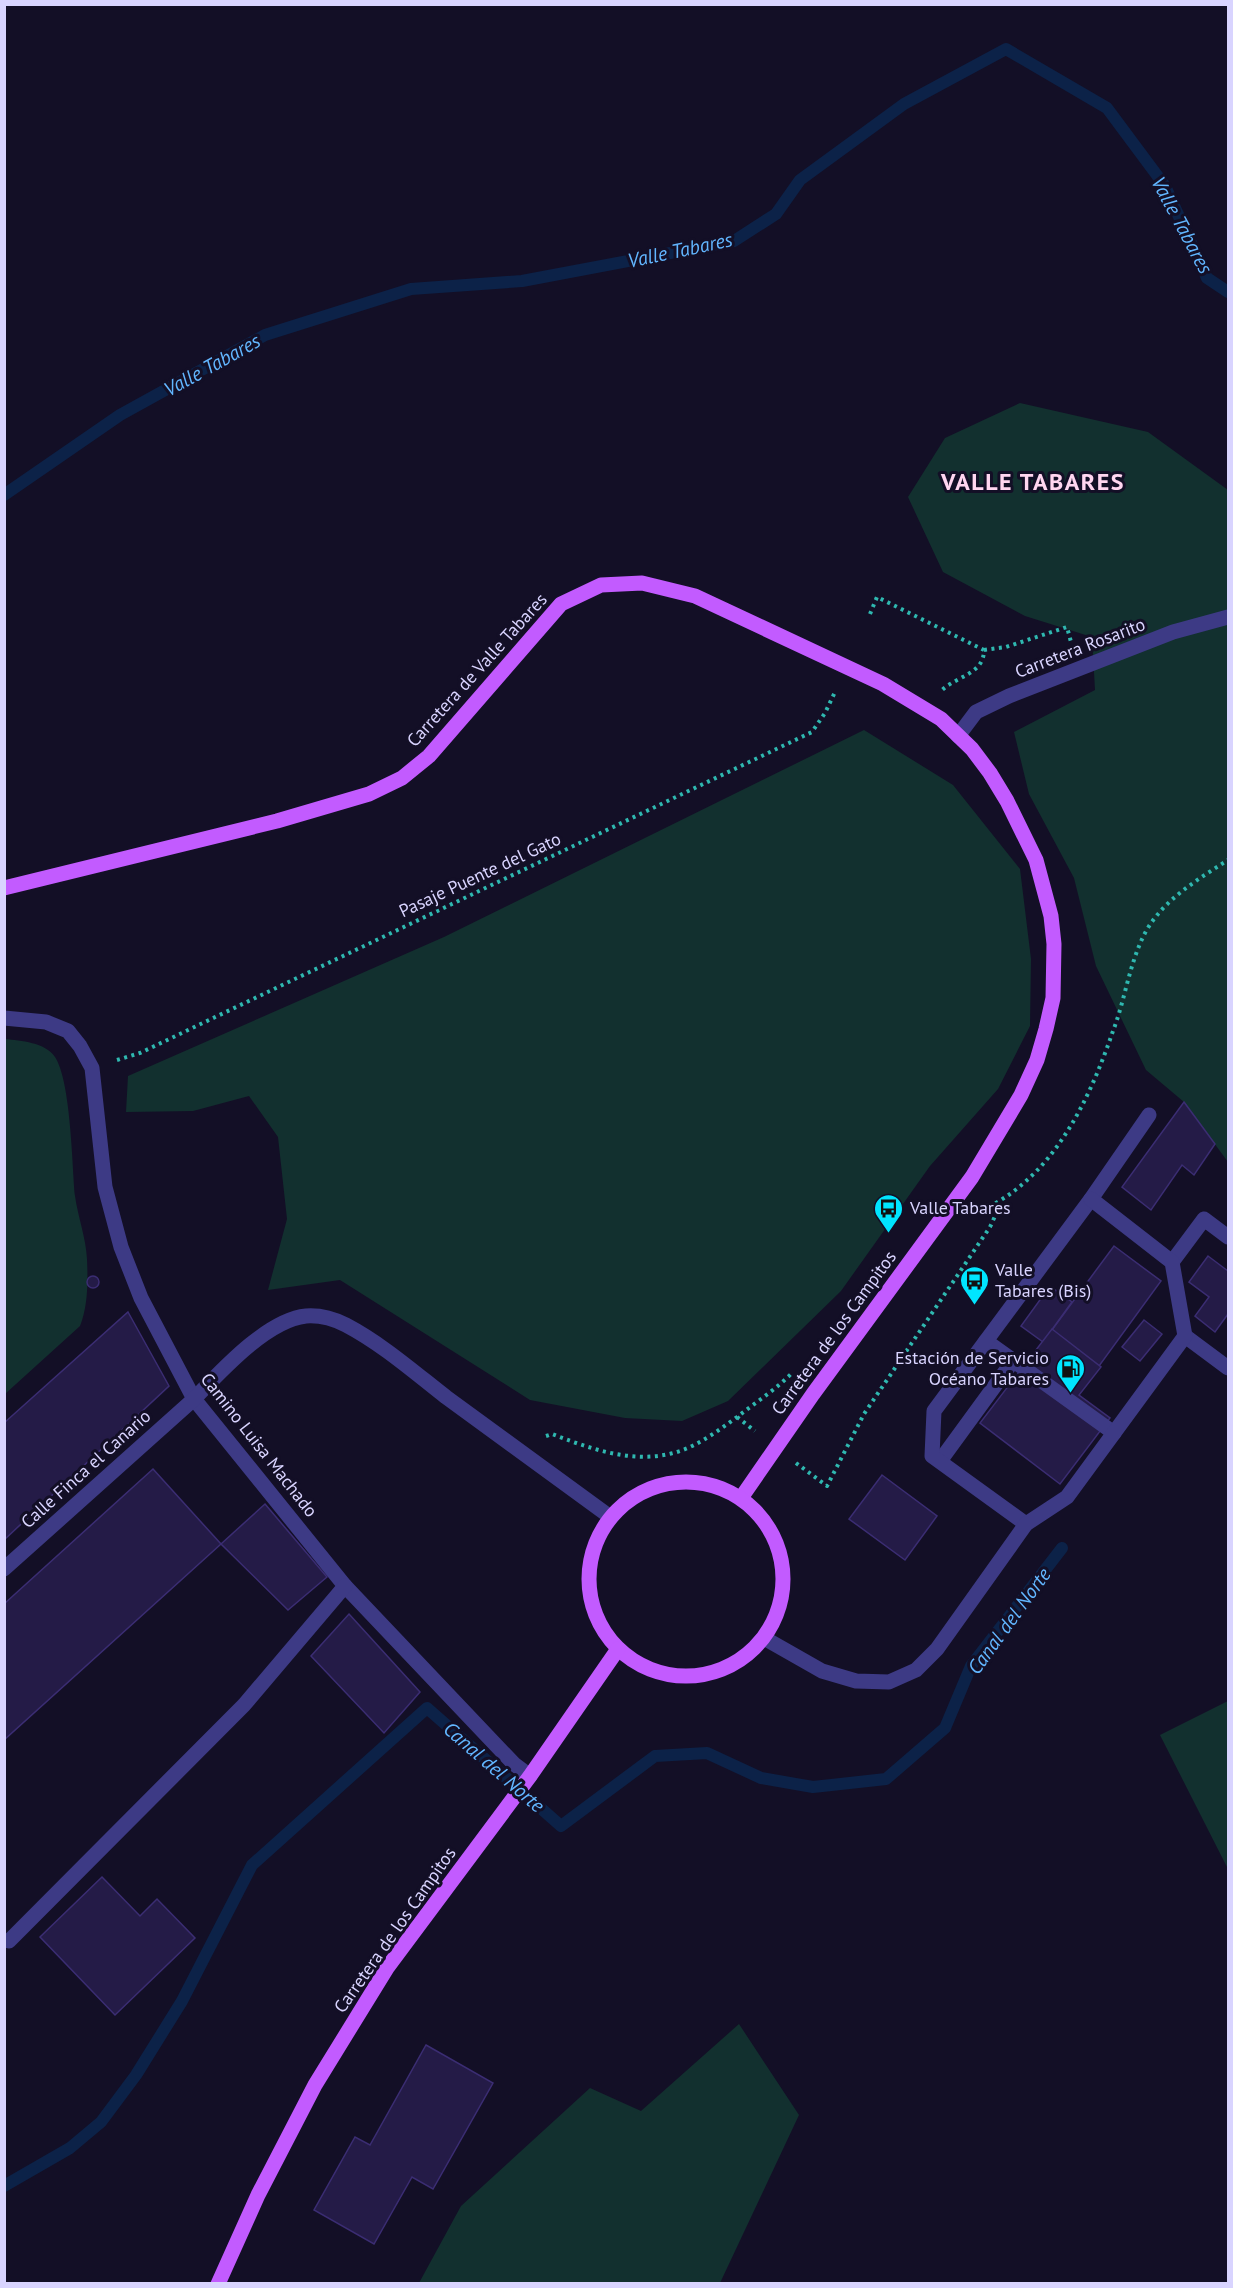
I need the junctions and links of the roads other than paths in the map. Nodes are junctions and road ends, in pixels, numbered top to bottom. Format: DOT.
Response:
graph roads {
  1 [pos="1228,617"];
  2 [pos="958,735"];
  3 [pos="4,888"];
  4 [pos="4,1018"];
  5 [pos="1149,1115"];
  6 [pos="1091,1199"];
  7 [pos="1228,1237"];
  8 [pos="1172,1262"];
  9 [pos="1185,1336"];
  10 [pos="986,1341"];
  11 [pos="1013,1361"];
  12 [pos="1228,1368"];
  13 [pos="194,1399"];
  14 [pos="1114,1433"];
  15 [pos="940,1461"];
  16 [pos="741,1498"];
  17 [pos="609,1516"];
  18 [pos="1026,1524"];
  19 [pos="4,1569"];
  20 [pos="345,1586"];
  21 [pos="764,1638"];
  22 [pos="618,1649"];
  23 [pos="530,1776"];
  24 [pos="9,1941"];
  25 [pos="219,2283"];
  1 -- 2 [label="street, Carretera Rosarito"];
  2 -- 3 [label="main road, Carretera de Valle Tabares"];
  2 -- 16 [label="main road, Carretera de los Campitos"];
  4 -- 13 [label="street, Camino Luisa Machado"];
  5 -- 6 [label="street"];
  6 -- 8 [label="street"];
  6 -- 10 [label="street"];
  7 -- 8 [label="street"];
  8 -- 9 [label="street"];
  9 -- 12 [label="street"];
  9 -- 14 [label="street"];
  10 -- 11 [label="street"];
  10 -- 15 [label="street"];
  11 -- 14 [label="street"];
  11 -- 15 [label="street"];
  13 -- 17 [label="street, Calle Finca el Canario"];
  13 -- 19 [label="street, Calle Finca el Canario"];
  13 -- 20 [label="street, Camino Luisa Machado"];
  14 -- 18 [label="street"];
  15 -- 18 [label="street"];
  16 -- 17 [label="main road"];
  16 -- 21 [label="main road"];
  17 -- 22 [label="main road"];
  18 -- 21 [label="street"];
  20 -- 23 [label="street, Camino Luisa Machado"];
  20 -- 24 [label="street"];
  21 -- 22 [label="main road"];
  22 -- 23 [label="main road, Carretera de los Campitos"];
  23 -- 25 [label="main road, Carretera de los Campitos"];
}
